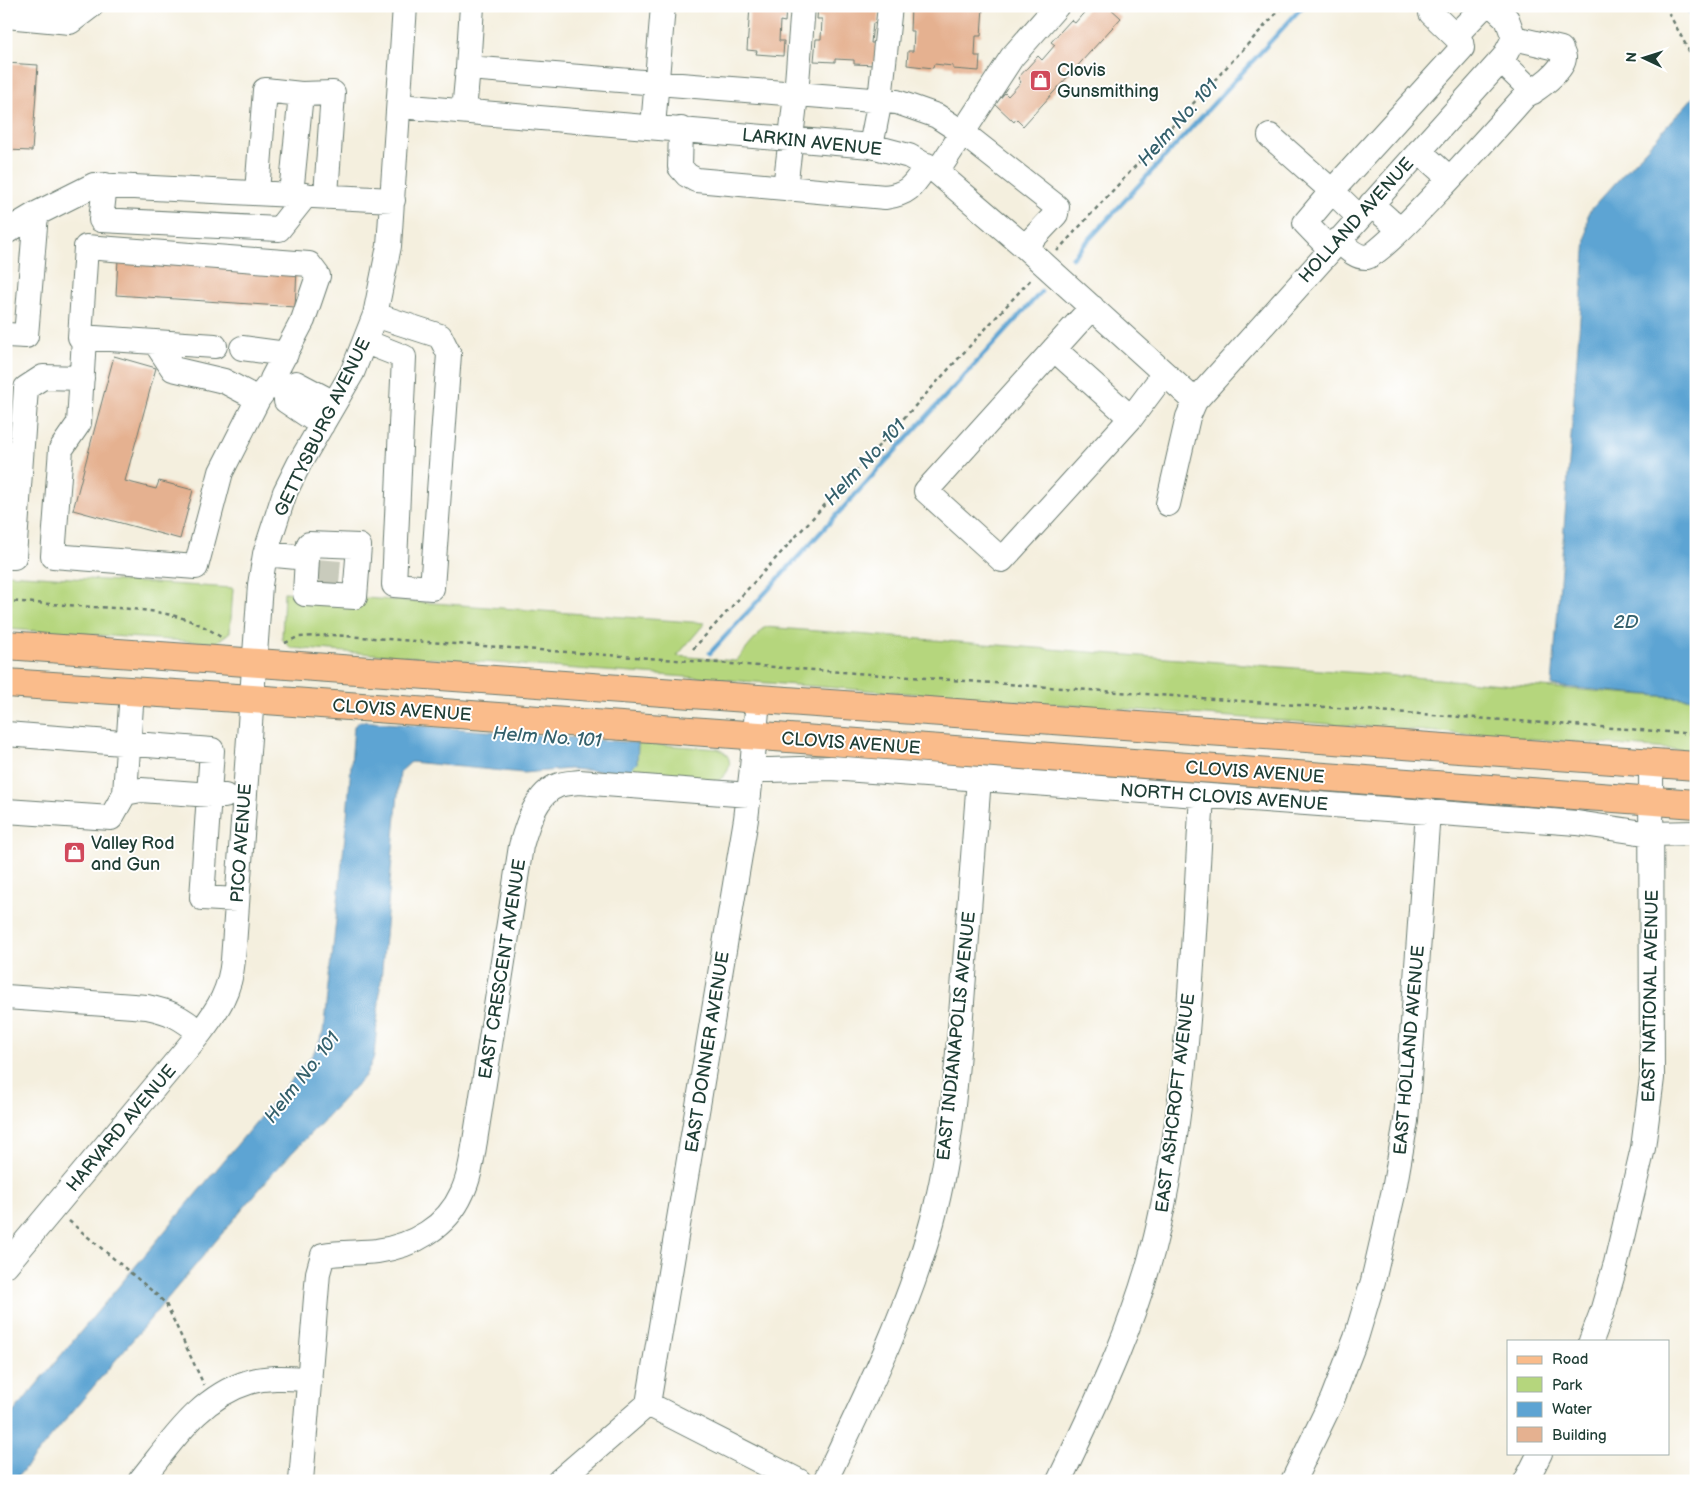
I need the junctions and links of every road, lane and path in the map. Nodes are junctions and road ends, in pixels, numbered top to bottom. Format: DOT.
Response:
graph roads {
  1 [pos="91,6"];
  2 [pos="405,6"];
  3 [pos="472,6"];
  4 [pos="663,6"];
  5 [pos="802,6"];
  6 [pos="890,6"];
  7 [pos="1057,6"];
  8 [pos="1283,6"];
  9 [pos="1484,6"];
  10 [pos="1494,6"];
  11 [pos="1665,6"];
  12 [pos="1431,13"];
  13 [pos="6,16"];
  14 [pos="1455,36"];
  15 [pos="1514,38"];
  16 [pos="1501,61"];
  17 [pos="1696,64"];
  18 [pos="468,68"];
  19 [pos="656,84"];
  20 [pos="1533,92"];
  21 [pos="301,94"];
  22 [pos="796,95"];
  23 [pos="880,100"];
  24 [pos="399,106"];
  25 [pos="464,111"];
  26 [pos="652,127"];
  27 [pos="681,129"];
  28 [pos="1386,132"];
  29 [pos="963,133"];
  30 [pos="1270,136"];
  31 [pos="792,138"];
  32 [pos="871,146"];
  33 [pos="1416,154"];
  34 [pos="932,169"];
  35 [pos="1449,178"];
  36 [pos="105,185"];
  37 [pos="785,188"];
  38 [pos="1332,191"];
  39 [pos="258,192"];
  40 [pos="308,195"];
  41 [pos="393,200"];
  42 [pos="1365,210"];
  43 [pos="36,214"];
  44 [pos="1400,230"];
  45 [pos="6,232"];
  46 [pos="1334,244"];
  47 [pos="1025,248"];
  48 [pos="1044,265"];
  49 [pos="1092,307"];
  50 [pos="375,316"];
  51 [pos="6,335"];
  52 [pos="84,338"];
  53 [pos="155,342"];
  54 [pos="366,342"];
  55 [pos="215,346"];
  56 [pos="242,348"];
  57 [pos="1054,349"];
  58 [pos="286,354"];
  59 [pos="1164,374"];
  60 [pos="82,378"];
  61 [pos="279,384"];
  62 [pos="258,399"];
  63 [pos="1195,401"];
  64 [pos="334,403"];
  65 [pos="1131,418"];
  66 [pos="322,425"];
  67 [pos="1168,504"];
  68 [pos="265,554"];
  69 [pos="53,556"];
  70 [pos="10,557"];
  71 [pos="310,566"];
  72 [pos="6,601"];
  73 [pos="6,645"];
  74 [pos="694,649"];
  75 [pos="255,654"];
  76 [pos="6,683"];
  77 [pos="132,691"];
  78 [pos="252,699"];
  79 [pos="758,699"];
  80 [pos="6,734"];
  81 [pos="1696,734"];
  82 [pos="755,736"];
  83 [pos="128,744"];
  84 [pos="1651,763"];
  85 [pos="1696,766"];
  86 [pos="752,768"];
  87 [pos="979,779"];
  88 [pos="125,793"];
  89 [pos="210,795"];
  90 [pos="749,795"];
  91 [pos="1202,796"];
  92 [pos="244,797"];
  93 [pos="1651,801"];
  94 [pos="1696,804"];
  95 [pos="6,811"];
  96 [pos="1428,811"];
  97 [pos="1696,833"];
  98 [pos="1651,834"];
  99 [pos="237,900"];
  100 [pos="228,987"];
  101 [pos="6,996"];
  102 [pos="200,1033"];
  103 [pos="64,1217"];
  104 [pos="6,1265"];
  105 [pos="1591,1340"];
  106 [pos="310,1379"];
  107 [pos="205,1388"];
  108 [pos="648,1404"];
  109 [pos="1540,1454"];
  110 [pos="140,1481"];
  111 [pos="301,1481"];
  112 [pos="558,1481"];
  113 [pos="799,1481"];
  114 [pos="825,1481"];
  115 [pos="1059,1481"];
  116 [pos="1293,1481"];
  117 [pos="1526,1481"];
  1 -- 13 [label="street"];
  2 -- 24 [label="street, GETTYSBURG AVENUE"];
  3 -- 18 [label="street"];
  4 -- 19 [label="street"];
  5 -- 22 [label="street"];
  6 -- 23 [label="street"];
  7 -- 29 [label="street"];
  8 -- 48 [label="path"];
  9 -- 14 [label="street"];
  10 -- 15 [label="street"];
  11 -- 17 [label="path"];
  12 -- 14 [label="street"];
  14 -- 28 [label="street"];
  15 -- 16 [label="street, HOLLAND AVENUE"];
  15 -- 20 [label="street"];
  16 -- 20 [label="street"];
  16 -- 33 [label="street, HOLLAND AVENUE"];
  18 -- 19 [label="street"];
  18 -- 25 [label="street"];
  19 -- 22 [label="street"];
  19 -- 26 [label="street"];
  20 -- 35 [label="street"];
  21 -- 39 [label="street"];
  21 -- 40 [label="street"];
  21 -- 40 [label="street"];
  22 -- 23 [label="street"];
  22 -- 31 [label="street"];
  23 -- 29 [label="street"];
  23 -- 32 [label="street"];
  24 -- 25 [label="street, LARKIN AVENUE"];
  24 -- 41 [label="street, GETTYSBURG AVENUE"];
  25 -- 26 [label="street, LARKIN AVENUE"];
  26 -- 27 [label="street, LARKIN AVENUE"];
  27 -- 31 [label="street, LARKIN AVENUE"];
  27 -- 37 [label="street"];
  28 -- 33 [label="street"];
  28 -- 38 [label="street"];
  29 -- 34 [label="street"];
  29 -- 47 [label="street"];
  30 -- 38 [label="street"];
  31 -- 32 [label="street, LARKIN AVENUE"];
  31 -- 37 [label="street"];
  32 -- 34 [label="street, LARKIN AVENUE"];
  33 -- 35 [label="street"];
  33 -- 42 [label="street, HOLLAND AVENUE"];
  34 -- 37 [label="street"];
  34 -- 47 [label="street, LARKIN AVENUE"];
  35 -- 44 [label="street"];
  36 -- 39 [label="street"];
  36 -- 40 [label="street"];
  36 -- 43 [label="street"];
  38 -- 42 [label="street"];
  38 -- 46 [label="street"];
  39 -- 40 [label="street"];
  40 -- 41 [label="street"];
  41 -- 50 [label="street, GETTYSBURG AVENUE"];
  42 -- 44 [label="street"];
  42 -- 46 [label="street, HOLLAND AVENUE"];
  43 -- 45 [label="street"];
  43 -- 51 [label="street"];
  44 -- 46 [label="street"];
  46 -- 63 [label="street, HOLLAND AVENUE"];
  47 -- 48 [label="street, LARKIN AVENUE"];
  48 -- 49 [label="street, LARKIN AVENUE"];
  48 -- 74 [label="path"];
  49 -- 57 [label="street"];
  49 -- 59 [label="street, LARKIN AVENUE"];
  50 -- 54 [label="street, GETTYSBURG AVENUE"];
  50 -- 54 [label="street"];
  52 -- 53 [label="street"];
  52 -- 58 [label="street"];
  52 -- 60 [label="street"];
  53 -- 55 [label="street"];
  53 -- 62 [label="street"];
  54 -- 64 [label="street, GETTYSBURG AVENUE"];
  56 -- 58 [label="street"];
  57 -- 65 [label="street"];
  57 -- 65 [label="street"];
  58 -- 61 [label="street"];
  59 -- 63 [label="street, LARKIN AVENUE"];
  59 -- 65 [label="street"];
  60 -- 69 [label="street"];
  60 -- 70 [label="street"];
  61 -- 62 [label="street"];
  61 -- 64 [label="street"];
  61 -- 66 [label="street"];
  62 -- 69 [label="street"];
  63 -- 67 [label="street"];
  64 -- 66 [label="street, GETTYSBURG AVENUE"];
  66 -- 68 [label="street, GETTYSBURG AVENUE"];
  68 -- 71 [label="street"];
  68 -- 75 [label="street, GETTYSBURG AVENUE"];
  69 -- 70 [label="street"];
  71 -- 71 [label="street"];
  72 -- 75 [label="path"];
  73 -- 75 [label="main road, CLOVIS AVENUE"];
  75 -- 78 [label="street, GETTYSBURG AVENUE"];
  75 -- 79 [label="main road, CLOVIS AVENUE"];
  75 -- 81 [label="path"];
  76 -- 77 [label="main road, CLOVIS AVENUE"];
  77 -- 78 [label="main road, CLOVIS AVENUE"];
  77 -- 83 [label="street"];
  78 -- 82 [label="main road, CLOVIS AVENUE"];
  78 -- 92 [label="street, PICO AVENUE"];
  79 -- 82 [label="street, EAST DONNER AVENUE"];
  79 -- 84 [label="main road, CLOVIS AVENUE"];
  80 -- 83 [label="street"];
  82 -- 86 [label="street, EAST DONNER AVENUE"];
  82 -- 93 [label="main road, CLOVIS AVENUE"];
  83 -- 88 [label="street"];
  83 -- 89 [label="street"];
  84 -- 85 [label="main road, CLOVIS AVENUE"];
  84 -- 93 [label="street, EAST NATIONAL AVENUE"];
  86 -- 87 [label="street, NORTH CLOVIS AVENUE"];
  86 -- 90 [label="street, EAST DONNER AVENUE"];
  87 -- 91 [label="street, NORTH CLOVIS AVENUE"];
  87 -- 114 [label="street, EAST INDIANAPOLIS AVENUE"];
  88 -- 89 [label="street"];
  88 -- 95 [label="street"];
  89 -- 92 [label="street"];
  89 -- 99 [label="street"];
  90 -- 106 [label="street, EAST CRESCENT AVENUE"];
  90 -- 108 [label="street, EAST DONNER AVENUE"];
  91 -- 96 [label="street, NORTH CLOVIS AVENUE"];
  91 -- 115 [label="street, EAST ASHCROFT AVENUE"];
  92 -- 99 [label="street, PICO AVENUE"];
  93 -- 94 [label="main road, CLOVIS AVENUE"];
  93 -- 98 [label="street, EAST NATIONAL AVENUE"];
  96 -- 98 [label="street, NORTH CLOVIS AVENUE"];
  96 -- 116 [label="street, EAST HOLLAND AVENUE"];
  97 -- 98 [label="street, NORTH CLOVIS AVENUE"];
  98 -- 105 [label="street, EAST NATIONAL AVENUE"];
  99 -- 100 [label="street, PICO AVENUE"];
  100 -- 102 [label="street, HARVARD AVENUE"];
  101 -- 102 [label="street"];
  102 -- 104 [label="street, HARVARD AVENUE"];
  103 -- 107 [label="path"];
  106 -- 110 [label="street"];
  106 -- 111 [label="street"];
  108 -- 112 [label="street"];
  108 -- 113 [label="street"];
  109 -- 117 [label="street"];
}
